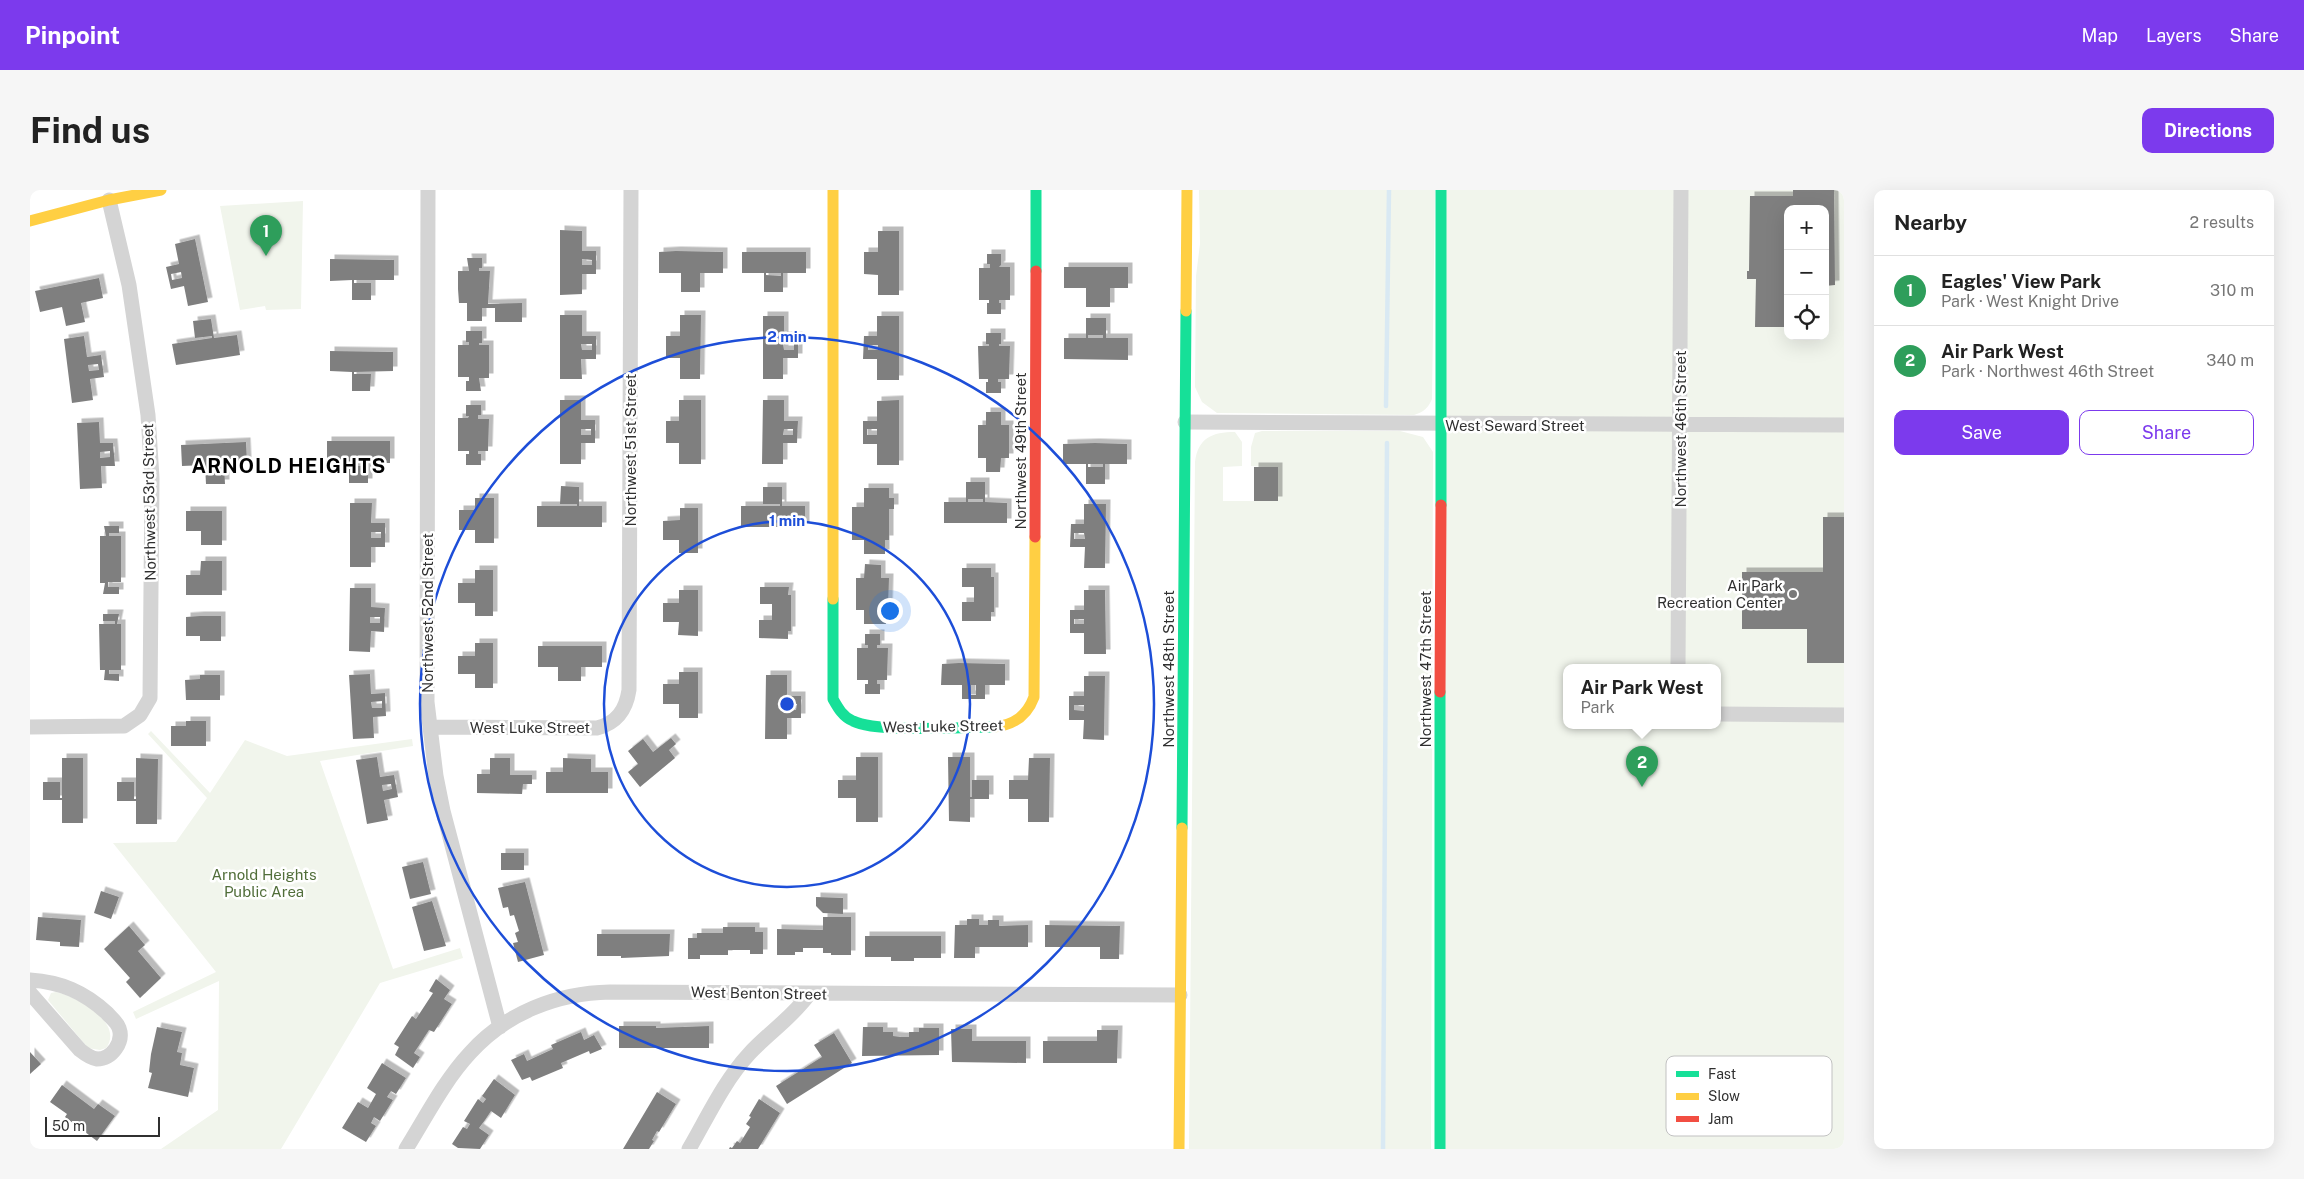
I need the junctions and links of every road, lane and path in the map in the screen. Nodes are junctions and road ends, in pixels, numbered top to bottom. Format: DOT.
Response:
graph roads {
  1 [pos="161,190"];
  2 [pos="428,190"];
  3 [pos="631,190"];
  4 [pos="834,190"];
  5 [pos="1036,190"];
  6 [pos="1187,190"];
  7 [pos="1441,190"];
  8 [pos="1681,190"];
  9 [pos="109,200"];
  10 [pos="30,221"];
  11 [pos="1185,422"];
  12 [pos="1681,424"];
  13 [pos="1440,425"];
  14 [pos="1844,425"];
  15 [pos="1678,664"];
  16 [pos="624,708"];
  17 [pos="1028,710"];
  18 [pos="1721,714"];
  19 [pos="1844,715"];
  20 [pos="30,727"];
  21 [pos="430,727"];
  22 [pos="30,980"];
  23 [pos="30,993"];
  24 [pos="809,994"];
  25 [pos="1180,995"];
  26 [pos="500,1027"];
  27 [pos="406,1149"];
  28 [pos="689,1149"];
  29 [pos="1179,1149"];
  30 [pos="1440,1149"];
  1 -- 9 [label="street"];
  2 -- 21 [label="street, Northwest 52nd Street"];
  3 -- 16 [label="street, Northwest 51st Street"];
  4 -- 17 [label="street, West Luke Street"];
  5 -- 17 [label="street, Northwest 49th Street"];
  6 -- 11 [label="street, Northwest 48th Street"];
  7 -- 13 [label="street, Northwest 47th Street"];
  8 -- 12 [label="street, Northwest 46th Street"];
  9 -- 10 [label="street"];
  9 -- 20 [label="street, Northwest 53rd Street"];
  11 -- 13 [label="street, West Seward Street"];
  11 -- 25 [label="street, Northwest 48th Street"];
  12 -- 13 [label="street, West Seward Street"];
  12 -- 14 [label="street, West Seward Street"];
  12 -- 15 [label="street, Northwest 46th Street"];
  13 -- 30 [label="street, Northwest 47th Street"];
  16 -- 21 [label="street, West Luke Street"];
  18 -- 19 [label="street"];
  21 -- 26 [label="street, Northwest 52nd Street"];
  22 -- 23 [label="street"];
  24 -- 25 [label="street, West Benton Street"];
  24 -- 26 [label="street, West Benton Street"];
  24 -- 28 [label="street"];
  25 -- 29 [label="street, Northwest 48th Street"];
  26 -- 27 [label="street, West Benton Street"];
}
